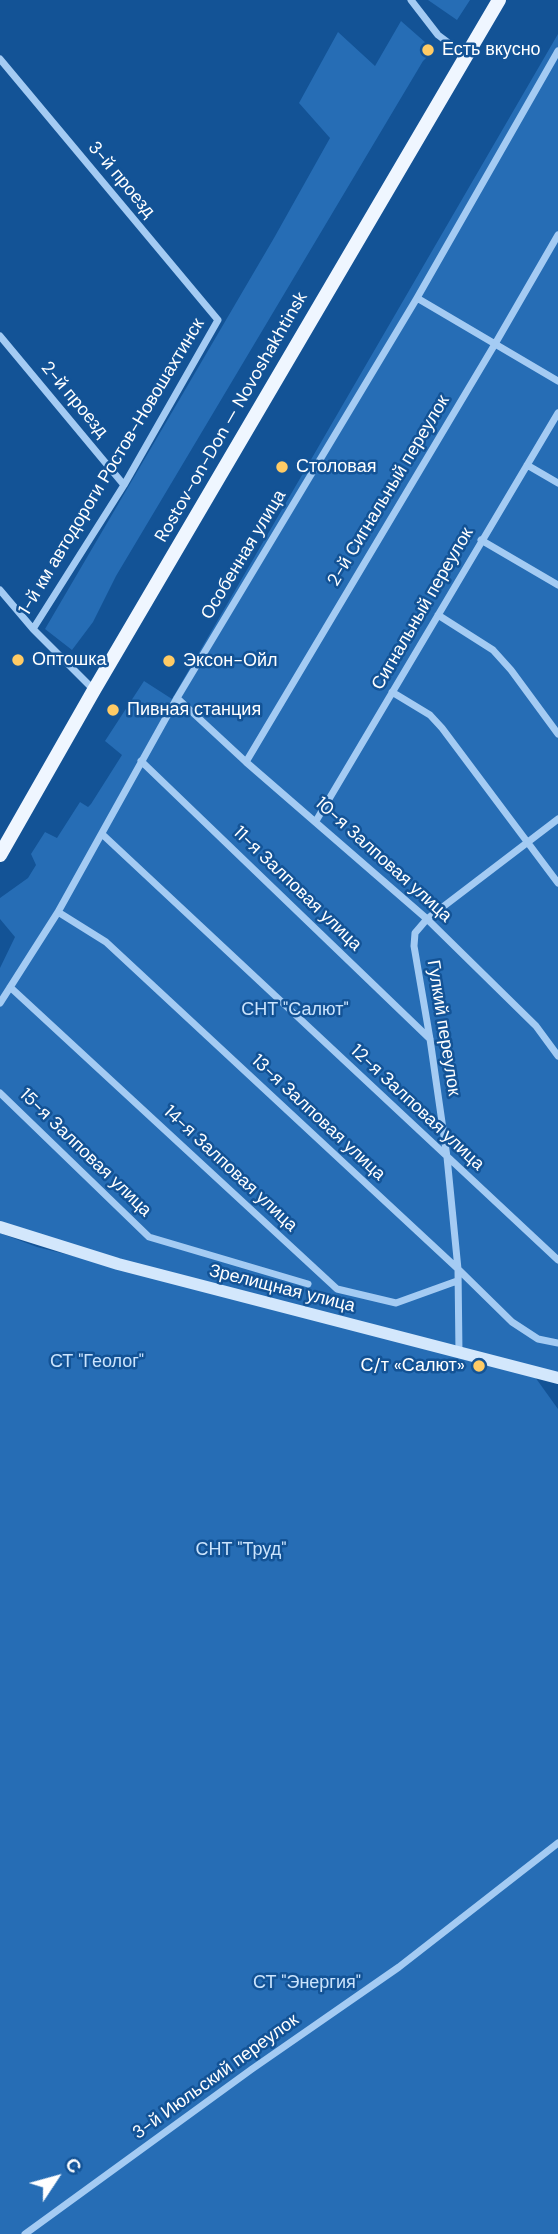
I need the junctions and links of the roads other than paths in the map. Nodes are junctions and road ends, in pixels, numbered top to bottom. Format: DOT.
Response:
graph roads {
  1 [pos="411,0"];
  2 [pos="499,0"];
  3 [pos="558,51"];
  4 [pos="466,56"];
  5 [pos="0,59"];
  6 [pos="558,235"];
  7 [pos="417,298"];
  8 [pos="218,320"];
  9 [pos="0,335"];
  10 [pos="495,344"];
  11 [pos="558,381"];
  12 [pos="558,413"];
  13 [pos="527,465"];
  14 [pos="558,483"];
  15 [pos="124,485"];
  16 [pos="481,540"];
  17 [pos="558,585"];
  18 [pos="0,590"];
  19 [pos="438,615"];
  20 [pos="33,629"];
  21 [pos="94,690"];
  22 [pos="392,692"];
  23 [pos="177,698"];
  24 [pos="558,734"];
  25 [pos="141,761"];
  26 [pos="246,762"];
  27 [pos="558,819"];
  28 [pos="316,821"];
  29 [pos="102,834"];
  30 [pos="528,843"];
  31 [pos="2,849"];
  32 [pos="558,883"];
  33 [pos="58,912"];
  34 [pos="426,919"];
  35 [pos="10,987"];
  36 [pos="0,1003"];
  37 [pos="430,1039"];
  38 [pos="558,1056"];
  39 [pos="0,1093"];
  40 [pos="447,1157"];
  41 [pos="0,1227"];
  42 [pos="558,1260"];
  43 [pos="458,1269"];
  44 [pos="457,1281"];
  45 [pos="308,1284"];
  46 [pos="558,1343"];
  47 [pos="459,1353"];
  48 [pos="558,1378"];
  49 [pos="558,1843"];
  50 [pos="25,2234"];
  1 -- 4 [label="street"];
  2 -- 4 [label="main road, Rostov-on-Don — Novoshakhtinsk"];
  3 -- 7 [label="street, Особенная улица"];
  4 -- 21 [label="main road, Rostov-on-Don — Novoshakhtinsk"];
  5 -- 8 [label="street, 3-й проезд"];
  6 -- 10 [label="street, 2-й Сигнальный переулок"];
  7 -- 10 [label="street"];
  7 -- 23 [label="street, Особенная улица"];
  8 -- 15 [label="street, 1-й км автодороги Ростов-Новошахтинск"];
  9 -- 15 [label="street, 2-й проезд"];
  10 -- 11 [label="street"];
  10 -- 26 [label="street, 2-й Сигнальный переулок"];
  12 -- 13 [label="street, Сигнальный переулок"];
  13 -- 14 [label="street"];
  13 -- 16 [label="street, Сигнальный переулок"];
  15 -- 20 [label="street, 1-й км автодороги Ростов-Новошахтинск"];
  16 -- 17 [label="street"];
  16 -- 19 [label="street, Сигнальный переулок"];
  18 -- 20 [label="street"];
  19 -- 22 [label="street, Сигнальный переулок"];
  19 -- 24 [label="street"];
  20 -- 21 [label="street, 1-й км автодороги Ростов-Новошахтинск"];
  21 -- 31 [label="main road, Rostov-on-Don — Novoshakhtinsk"];
  22 -- 28 [label="street, Сигнальный переулок"];
  22 -- 30 [label="street"];
  23 -- 25 [label="street, Особенная улица"];
  23 -- 26 [label="street, 10-я Залповая улица"];
  25 -- 29 [label="street, Особенная улица"];
  25 -- 37 [label="street, 11-я Залповая улица"];
  26 -- 28 [label="street, 10-я Залповая улица"];
  27 -- 30 [label="street"];
  28 -- 34 [label="street, 10-я Залповая улица"];
  29 -- 33 [label="street, Особенная улица"];
  29 -- 40 [label="street, 12-я Залповая улица"];
  30 -- 32 [label="street"];
  30 -- 34 [label="street"];
  33 -- 35 [label="street, Особенная улица"];
  33 -- 43 [label="street, 13-я Залповая улица"];
  34 -- 37 [label="street, Гулкий переулок"];
  34 -- 38 [label="street, 10-я Залповая улица"];
  35 -- 36 [label="street, Особенная улица"];
  35 -- 44 [label="street, 14-я Залповая улица"];
  37 -- 40 [label="street, Гулкий переулок"];
  39 -- 45 [label="street, 15-я Залповая улица"];
  40 -- 42 [label="street, 12-я Залповая улица"];
  40 -- 43 [label="street, Гулкий переулок"];
  41 -- 47 [label="street, Зрелищная улица"];
  43 -- 44 [label="street, Гулкий переулок"];
  43 -- 46 [label="street, 13-я Залповая улица"];
  44 -- 47 [label="street, Гулкий переулок"];
  47 -- 48 [label="street, Зрелищная улица"];
  49 -- 50 [label="street, 3-й Июльский переулок"];
}
